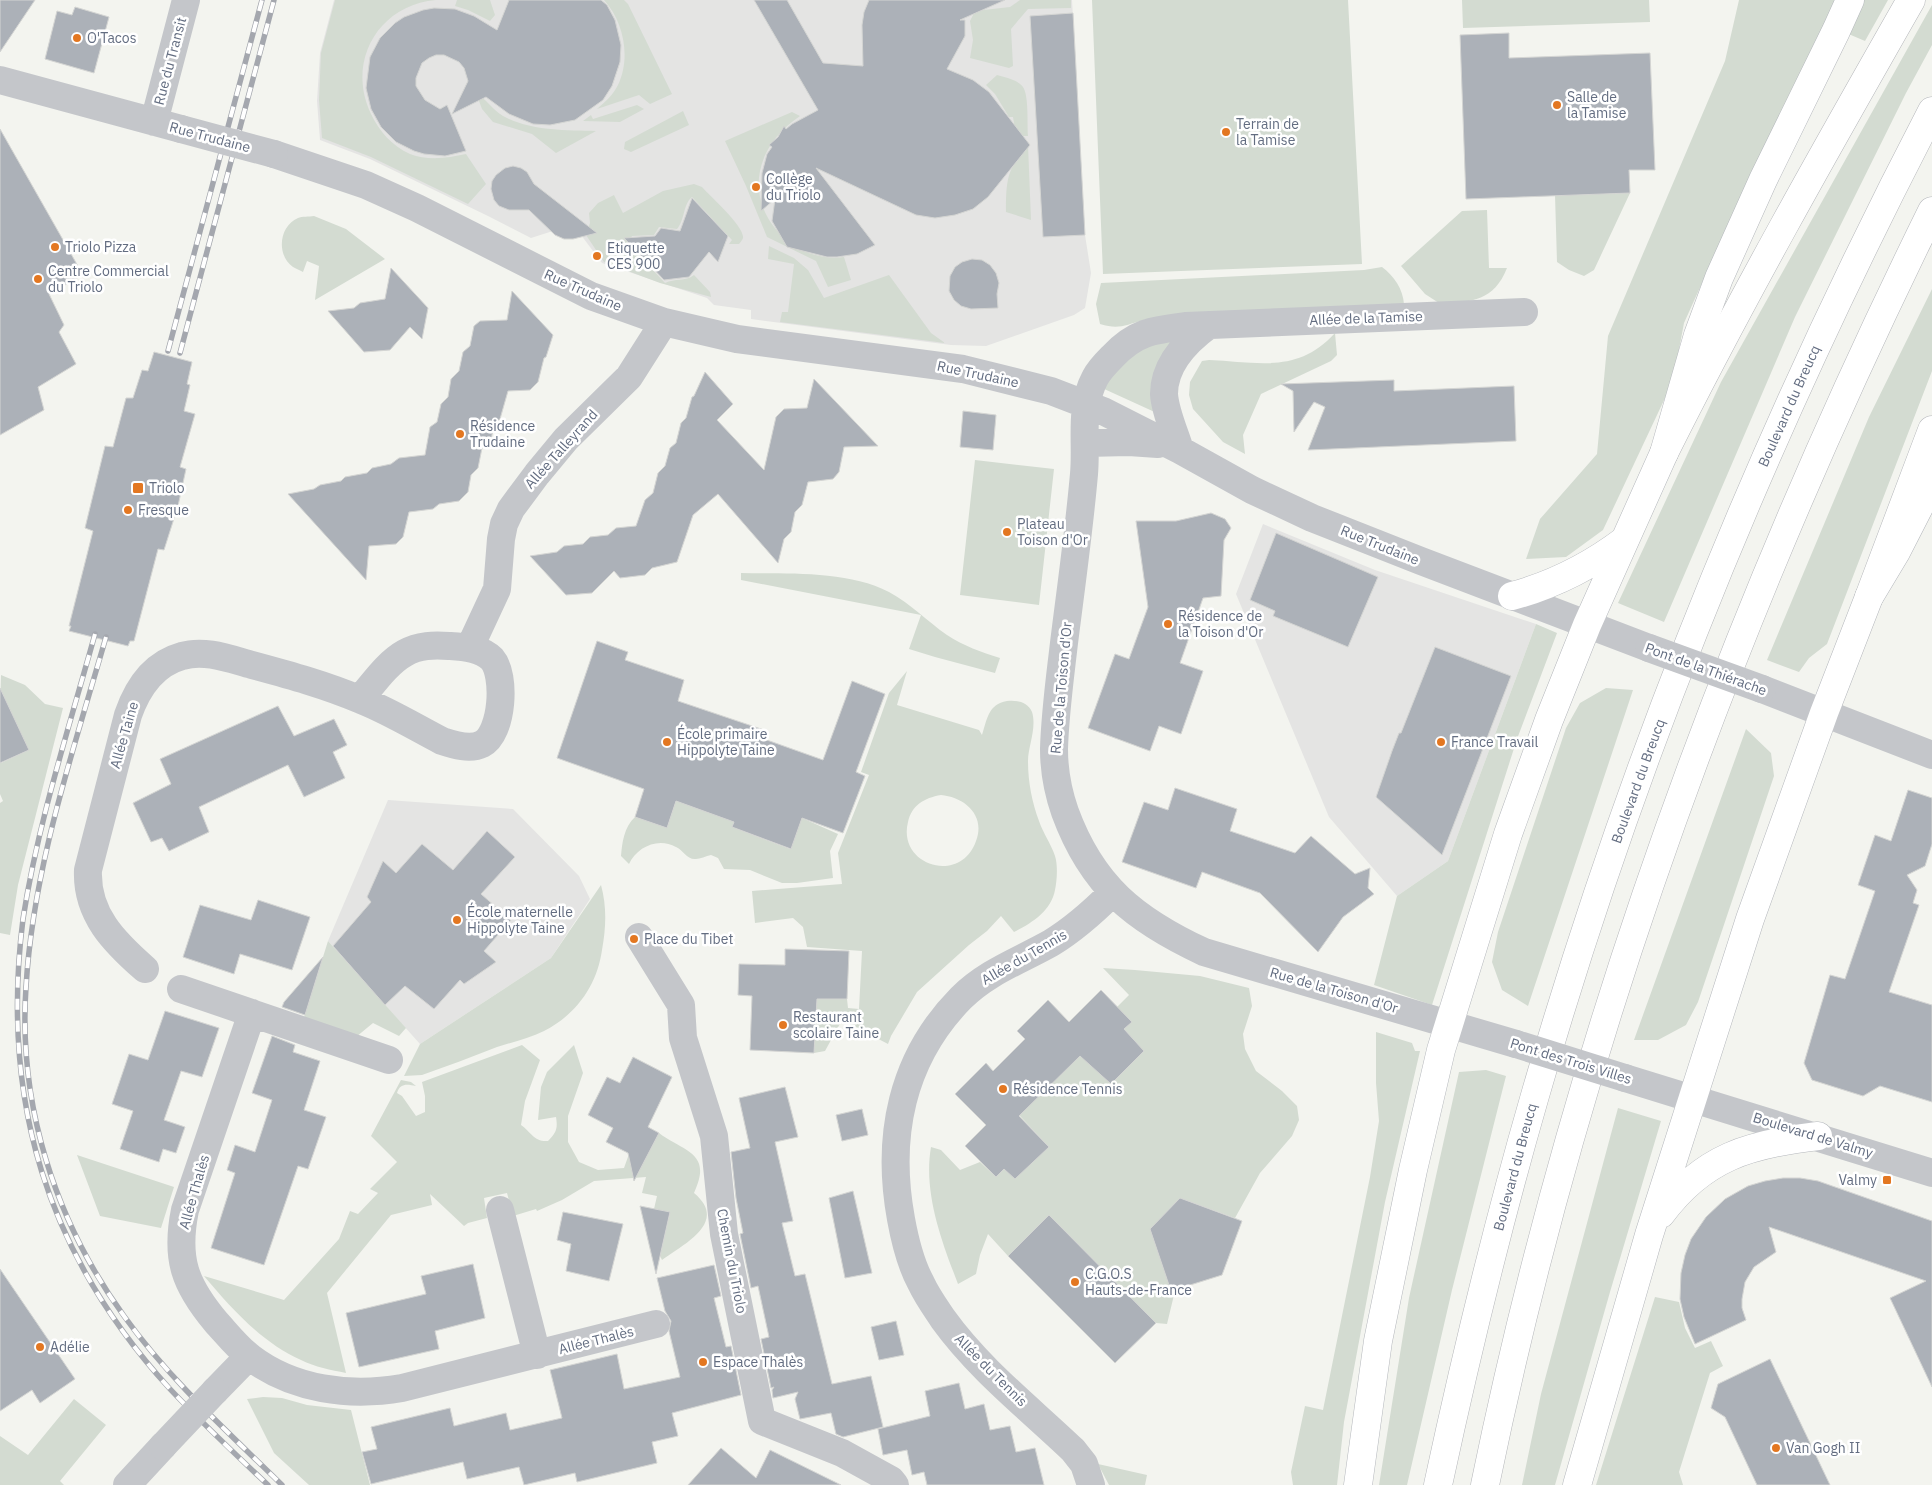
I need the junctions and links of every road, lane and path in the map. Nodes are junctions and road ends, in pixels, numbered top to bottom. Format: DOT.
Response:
graph roads {
  1 [pos="186,0"];
  2 [pos="1850,0"];
  3 [pos="1912,0"];
  4 [pos="0,80"];
  5 [pos="1932,111"];
  6 [pos="154,122"];
  7 [pos="1932,211"];
  8 [pos="1524,312"];
  9 [pos="664,322"];
  10 [pos="1209,325"];
  11 [pos="1086,405"];
  12 [pos="1932,430"];
  13 [pos="1085,443"];
  14 [pos="1180,450"];
  15 [pos="1664,453"];
  16 [pos="1932,482"];
  17 [pos="1625,540"];
  18 [pos="1512,596"];
  19 [pos="1869,598"];
  20 [pos="1587,625"];
  21 [pos="470,647"];
  22 [pos="360,699"];
  23 [pos="1824,712"];
  24 [pos="1932,755"];
  25 [pos="1112,893"];
  26 [pos="639,937"];
  27 [pos="145,969"];
  28 [pos="181,989"];
  29 [pos="252,1013"];
  30 [pos="1449,1023"];
  31 [pos="389,1060"];
  32 [pos="1693,1098"];
  33 [pos="1818,1136"];
  34 [pos="1932,1172"];
  35 [pos="500,1210"];
  36 [pos="1649,1234"];
  37 [pos="656,1324"];
  38 [pos="537,1355"];
  39 [pos="249,1356"];
  40 [pos="127,1485"];
  41 [pos="895,1485"];
  42 [pos="1091,1485"];
  43 [pos="1358,1485"];
  44 [pos="1438,1485"];
  45 [pos="1485,1485"];
  46 [pos="1577,1485"];
  1 -- 6 [label="street, Rue du Transit"];
  2 -- 15 [label="main road"];
  3 -- 15 [label="main road"];
  4 -- 6 [label="street, Rue Trudaine"];
  5 -- 44 [label="main road, Boulevard du Breucq"];
  6 -- 9 [label="street, Rue Trudaine, bridge"];
  7 -- 45 [label="main road"];
  8 -- 10 [label="street, Allée de la Tamise"];
  9 -- 11 [label="street, Rue Trudaine"];
  9 -- 21 [label="street, Allée Talleyrand"];
  10 -- 11 [label="street, Allée de la Tamise"];
  10 -- 14 [label="street"];
  11 -- 13 [label="street, Rue de la Toison d'Or"];
  11 -- 14 [label="street, Rue Trudaine"];
  12 -- 19 [label="main road"];
  13 -- 14 [label="street, Rue Trudaine"];
  13 -- 25 [label="street, Rue de la Toison d'Or"];
  14 -- 18 [label="street, Rue Trudaine"];
  15 -- 17 [label="main road"];
  16 -- 19 [label="main road"];
  17 -- 18 [label="main road"];
  17 -- 20 [label="main road"];
  18 -- 20 [label="street, Rue Trudaine"];
  19 -- 23 [label="main road"];
  20 -- 23 [label="street, Pont de la Thiérache, bridge"];
  20 -- 30 [label="main road"];
  21 -- 22 [label="street, Allée Taine"];
  21 -- 22 [label="street, Allée Taine"];
  22 -- 27 [label="street, Allée Taine"];
  23 -- 24 [label="street, Pont de la Thiérache"];
  23 -- 32 [label="main road"];
  25 -- 30 [label="street, Rue de la Toison d'Or"];
  25 -- 42 [label="street, Allée du Tennis"];
  26 -- 41 [label="street, Chemin du Triolo"];
  28 -- 29 [label="street"];
  29 -- 31 [label="street"];
  29 -- 39 [label="street, Allée Thalès"];
  30 -- 32 [label="street, Pont des Trois Villes, bridge"];
  30 -- 43 [label="main road"];
  32 -- 33 [label="street, Boulevard de Valmy"];
  32 -- 36 [label="main road"];
  33 -- 34 [label="street, Boulevard de Valmy"];
  33 -- 36 [label="main road"];
  35 -- 38 [label="street"];
  36 -- 46 [label="main road"];
  37 -- 38 [label="street, Allée Thalès"];
  38 -- 39 [label="street, Allée Thalès"];
  39 -- 40 [label="street, bridge"];
}
